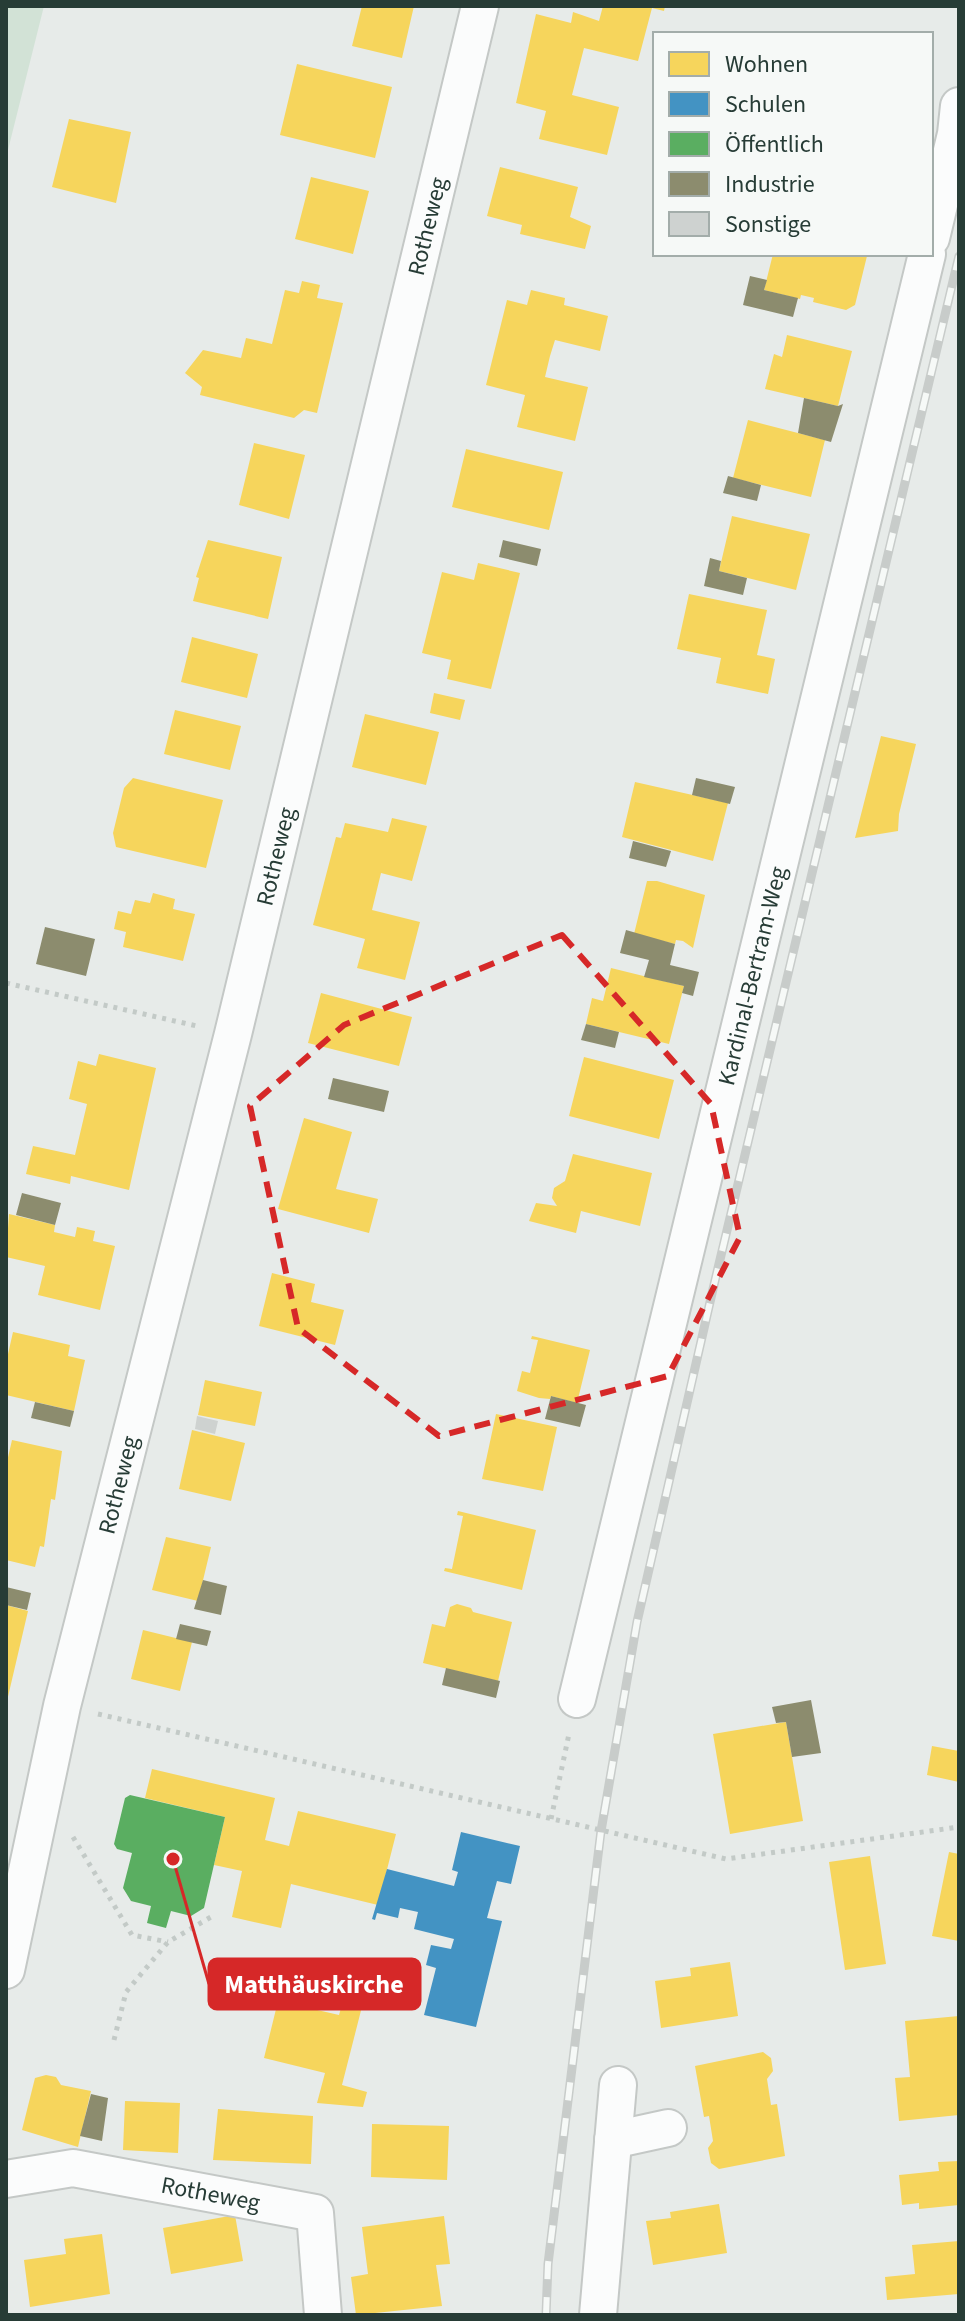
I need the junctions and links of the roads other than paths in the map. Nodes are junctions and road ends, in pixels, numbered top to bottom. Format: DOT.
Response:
graph roads {
  1 [pos="480,6"];
  2 [pos="959,106"];
  3 [pos="933,230"];
  4 [pos="927,256"];
  5 [pos="577,1699"];
  6 [pos="6,1970"];
  7 [pos="618,2085"];
  8 [pos="668,2128"];
  9 [pos="613,2140"];
  10 [pos="6,2179"];
  11 [pos="323,2315"];
  12 [pos="598,2315"];
  1 -- 6 [label="street, Rotheweg"];
  2 -- 3 [label="street"];
  4 -- 5 [label="street, Kardinal-Bertram-Weg"];
  7 -- 9 [label="street"];
  8 -- 9 [label="street"];
  9 -- 12 [label="street"];
  10 -- 11 [label="street, Rotheweg"];
}
